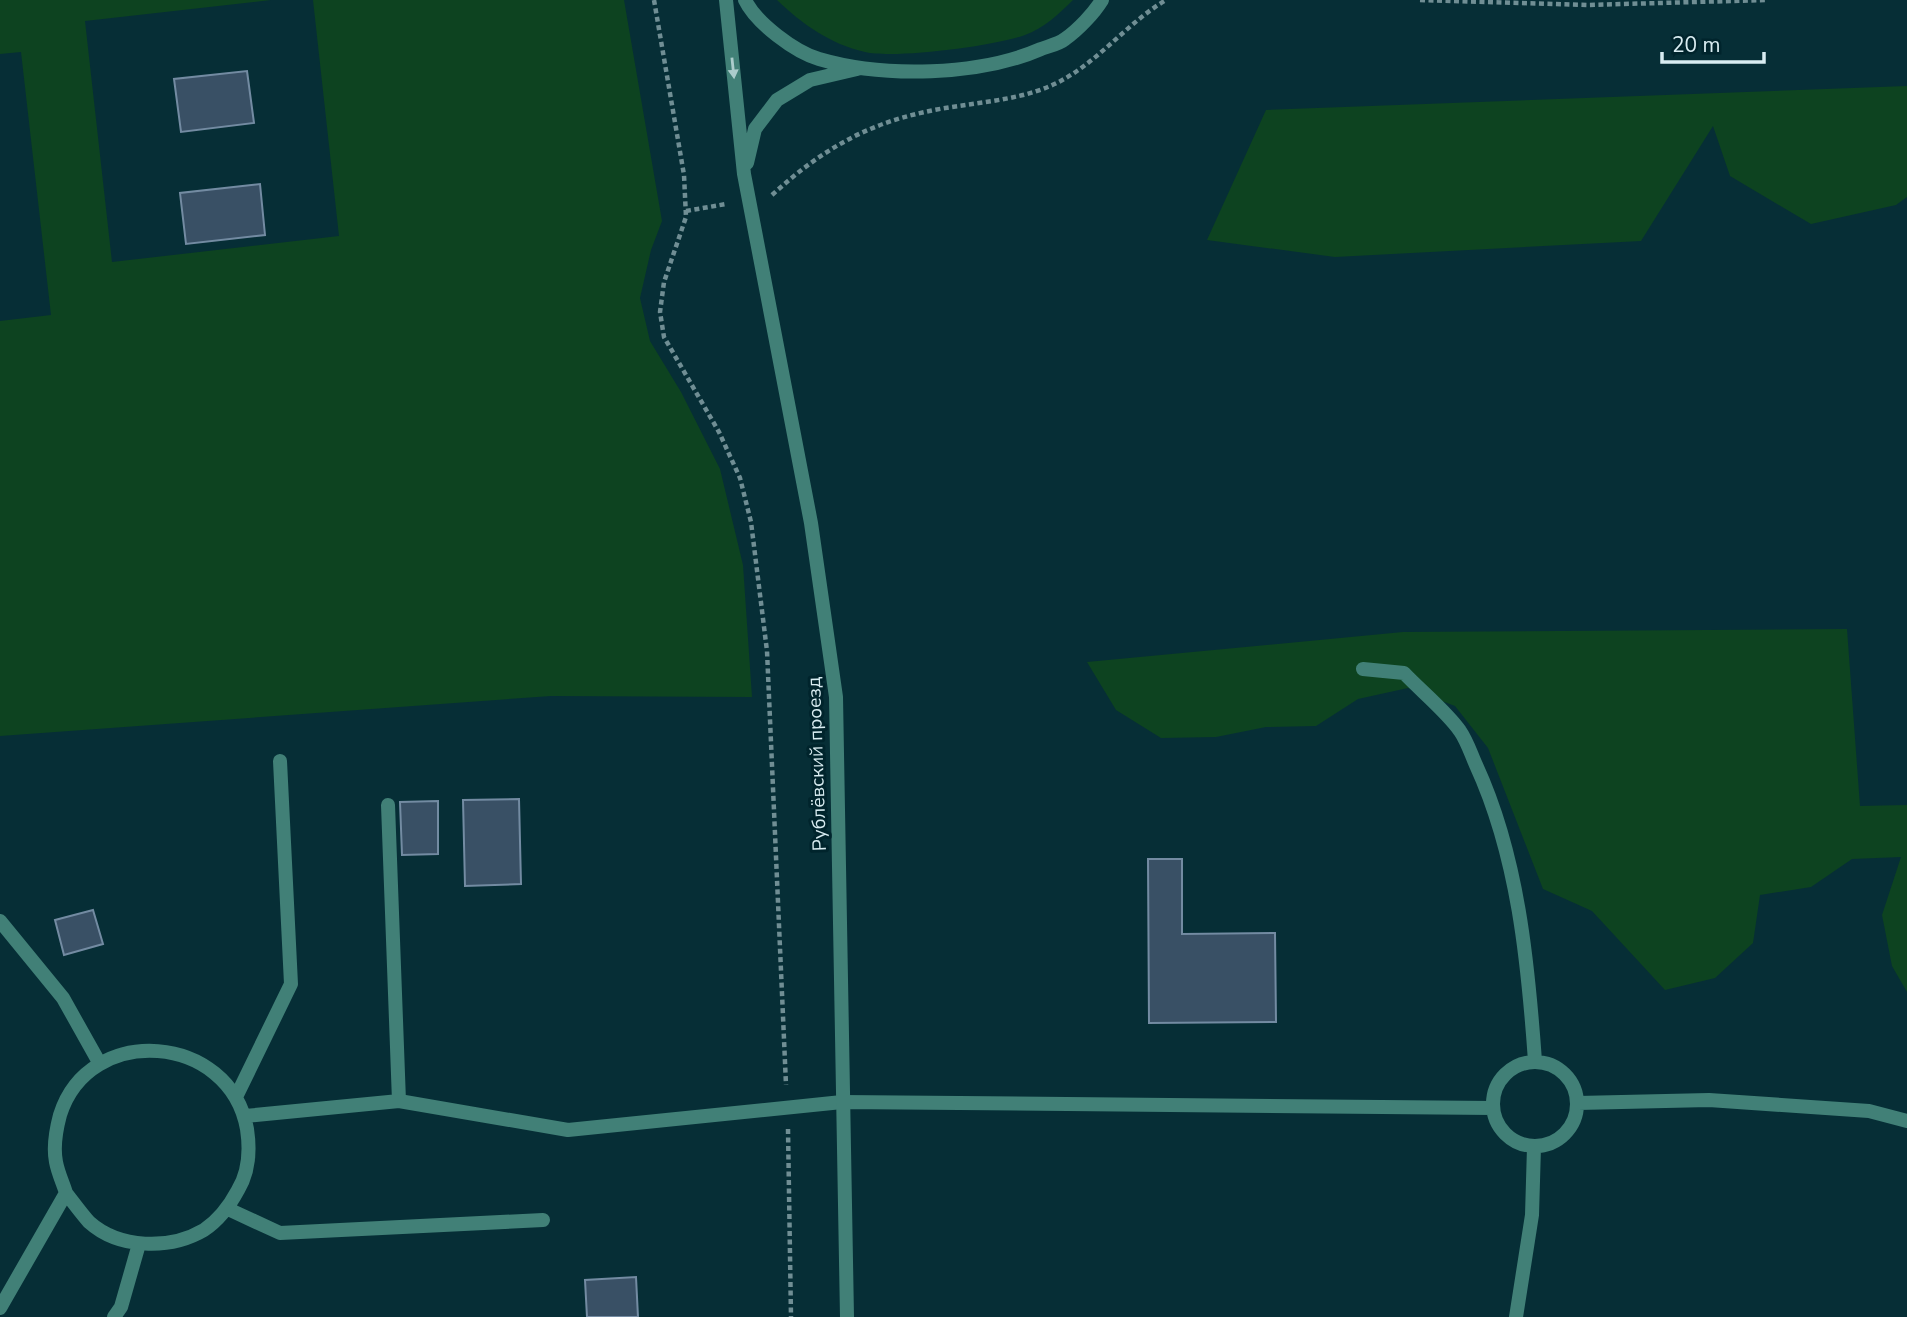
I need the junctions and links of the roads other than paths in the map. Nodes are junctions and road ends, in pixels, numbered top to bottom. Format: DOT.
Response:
graph roads {
  1 [pos="726,0"];
  2 [pos="745,0"];
  3 [pos="1102,0"];
  4 [pos="860,69"];
  5 [pos="744,174"];
  6 [pos="1363,669"];
  7 [pos="280,761"];
  8 [pos="388,805"];
  9 [pos="0,921"];
  10 [pos="1535,1061"];
  11 [pos="100,1064"];
  12 [pos="236,1097"];
  13 [pos="399,1101"];
  14 [pos="842,1102"];
  15 [pos="1578,1103"];
  16 [pos="1493,1108"];
  17 [pos="245,1116"];
  18 [pos="1907,1121"];
  19 [pos="1534,1147"];
  20 [pos="66,1193"];
  21 [pos="228,1209"];
  22 [pos="543,1220"];
  23 [pos="139,1244"];
  24 [pos="0,1308"];
  25 [pos="114,1317"];
  26 [pos="847,1317"];
  27 [pos="1516,1317"];
  1 -- 5 [label="street, Рублёвский проезд, one-way"];
  2 -- 4 [label="street"];
  3 -- 4 [label="street"];
  4 -- 5 [label="street"];
  5 -- 14 [label="street, Рублёвский проезд"];
  6 -- 10 [label="street"];
  7 -- 12 [label="street"];
  8 -- 13 [label="street"];
  9 -- 11 [label="street"];
  10 -- 15 [label="street"];
  10 -- 16 [label="street"];
  11 -- 12 [label="street"];
  11 -- 20 [label="street"];
  12 -- 17 [label="street"];
  13 -- 14 [label="street"];
  13 -- 17 [label="street"];
  14 -- 16 [label="street"];
  14 -- 26 [label="street, Рублёвский проезд"];
  15 -- 18 [label="street"];
  15 -- 19 [label="street"];
  16 -- 19 [label="street"];
  17 -- 21 [label="street"];
  19 -- 27 [label="street"];
  20 -- 23 [label="street"];
  20 -- 24 [label="street"];
  21 -- 22 [label="street"];
  21 -- 23 [label="street"];
  23 -- 25 [label="street"];
}
